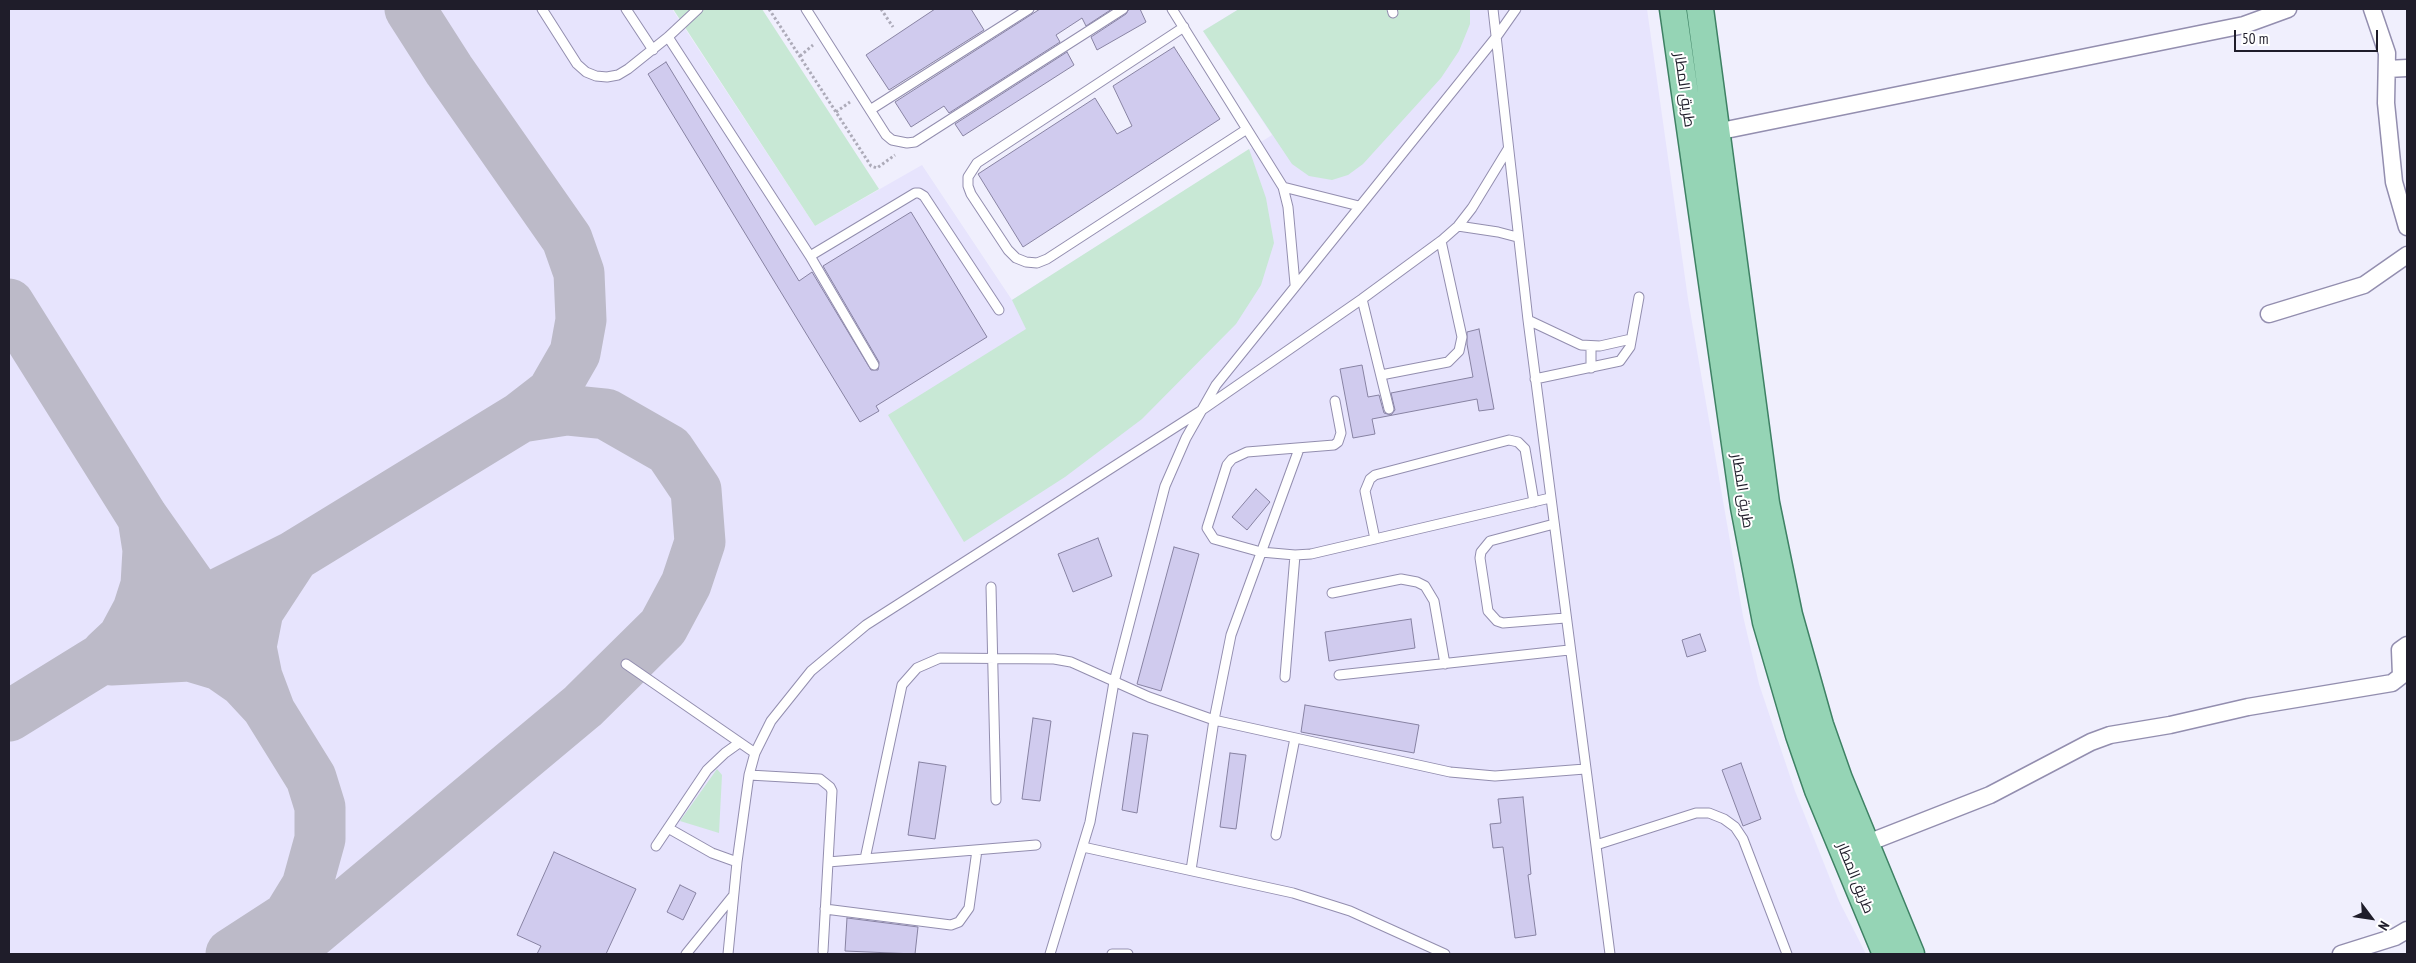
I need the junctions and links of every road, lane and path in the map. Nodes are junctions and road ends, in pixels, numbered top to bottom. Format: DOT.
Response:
graph roads {
  1 [pos="542,9"];
  2 [pos="626,9"];
  3 [pos="698,9"];
  4 [pos="769,9"];
  5 [pos="806,9"];
  6 [pos="881,9"];
  7 [pos="1029,9"];
  8 [pos="1123,9"];
  9 [pos="1172,9"];
  10 [pos="1493,9"];
  11 [pos="1516,9"];
  12 [pos="1673,9"];
  13 [pos="1700,9"];
  14 [pos="2288,9"];
  15 [pos="2372,9"];
  16 [pos="2257,15"];
  17 [pos="893,27"];
  18 [pos="1184,27"];
  19 [pos="1497,36"];
  20 [pos="668,37"];
  21 [pos="652,50"];
  22 [pos="2407,68"];
  23 [pos="2388,69"];
  24 [pos="870,110"];
  25 [pos="1247,129"];
  26 [pos="1716,132"];
  27 [pos="915,142"];
  28 [pos="1508,149"];
  29 [pos="1282,187"];
  30 [pos="1358,206"];
  31 [pos="1458,226"];
  32 [pos="2407,227"];
  33 [pos="1518,237"];
  34 [pos="1441,241"];
  35 [pos="2407,255"];
  36 [pos="810,256"];
  37 [pos="1295,284"];
  38 [pos="1639,297"];
  39 [pos="1362,299"];
  40 [pos="999,310"];
  41 [pos="2269,314"];
  42 [pos="1528,320"];
  43 [pos="1631,339"];
  44 [pos="1591,346"];
  45 [pos="874,364"];
  46 [pos="1591,368"];
  47 [pos="1381,375"];
  48 [pos="1535,379"];
  49 [pos="1335,401"];
  50 [pos="1389,409"];
  51 [pos="1199,412"];
  52 [pos="1299,449"];
  53 [pos="1550,498"];
  54 [pos="1534,502"];
  55 [pos="1554,524"];
  56 [pos="1375,539"];
  57 [pos="1260,552"];
  58 [pos="1295,556"];
  59 [pos="991,587"];
  60 [pos="1332,592"];
  61 [pos="1565,618"];
  62 [pos="2407,646"];
  63 [pos="1569,650"];
  64 [pos="993,658"];
  65 [pos="626,664"];
  66 [pos="1444,664"];
  67 [pos="1339,675"];
  68 [pos="1285,677"];
  69 [pos="1114,682"];
  70 [pos="1214,720"];
  71 [pos="1295,738"];
  72 [pos="739,742"];
  73 [pos="755,753"];
  74 [pos="1585,769"];
  75 [pos="749,775"];
  76 [pos="996,800"];
  77 [pos="668,828"];
  78 [pos="1276,835"];
  79 [pos="1865,844"];
  80 [pos="1036,845"];
  81 [pos="1596,845"];
  82 [pos="656,846"];
  83 [pos="1083,847"];
  84 [pos="977,850"];
  85 [pos="865,859"];
  86 [pos="737,862"];
  87 [pos="828,862"];
  88 [pos="1191,870"];
  89 [pos="733,896"];
  90 [pos="825,909"];
  91 [pos="2407,930"];
  92 [pos="823,951"];
  93 [pos="686,954"];
  94 [pos="728,954"];
  95 [pos="1050,954"];
  96 [pos="1112,954"];
  97 [pos="1128,954"];
  98 [pos="1445,954"];
  99 [pos="1610,954"];
  100 [pos="1787,954"];
  101 [pos="1886,954"];
  102 [pos="1911,954"];
  103 [pos="2340,954"];
  1 -- 21 [label="lane"];
  2 -- 21 [label="lane"];
  3 -- 20 [label="lane"];
  4 -- 27 [label="path"];
  5 -- 24 [label="lane"];
  6 -- 17 [label="path"];
  7 -- 24 [label="lane"];
  8 -- 27 [label="lane"];
  9 -- 18 [label="lane"];
  10 -- 19 [label="lane"];
  11 -- 19 [label="lane"];
  12 -- 101 [label="main road, طريق المطار"];
  13 -- 26 [label="main road, طريق المطار"];
  14 -- 16 [label="street"];
  15 -- 23 [label="street"];
  16 -- 26 [label="street"];
  18 -- 25 [label="lane"];
  18 -- 25 [label="lane"];
  19 -- 28 [label="lane"];
  19 -- 30 [label="lane"];
  20 -- 21 [label="lane"];
  20 -- 36 [label="lane"];
  22 -- 23 [label="street"];
  23 -- 32 [label="street"];
  24 -- 27 [label="lane"];
  25 -- 29 [label="lane"];
  26 -- 79 [label="main road, طريق المطار"];
  28 -- 31 [label="lane"];
  28 -- 33 [label="lane"];
  29 -- 30 [label="lane"];
  29 -- 37 [label="lane"];
  30 -- 37 [label="lane"];
  31 -- 33 [label="lane"];
  31 -- 34 [label="lane"];
  33 -- 42 [label="lane"];
  34 -- 39 [label="lane"];
  34 -- 47 [label="lane"];
  35 -- 41 [label="street"];
  36 -- 40 [label="lane"];
  36 -- 45 [label="lane"];
  37 -- 51 [label="lane"];
  38 -- 43 [label="lane"];
  39 -- 47 [label="lane"];
  39 -- 51 [label="lane"];
  42 -- 44 [label="lane"];
  42 -- 48 [label="lane"];
  43 -- 44 [label="lane"];
  43 -- 46 [label="lane"];
  44 -- 46 [label="lane"];
  46 -- 48 [label="lane"];
  47 -- 50 [label="lane"];
  48 -- 53 [label="lane"];
  49 -- 52 [label="lane"];
  51 -- 69 [label="lane"];
  51 -- 73 [label="lane"];
  52 -- 57 [label="lane"];
  52 -- 57 [label="lane"];
  53 -- 54 [label="lane"];
  53 -- 55 [label="lane"];
  54 -- 56 [label="lane"];
  54 -- 56 [label="lane"];
  55 -- 61 [label="lane"];
  55 -- 61 [label="lane"];
  56 -- 58 [label="lane"];
  57 -- 58 [label="lane"];
  57 -- 70 [label="lane"];
  58 -- 68 [label="lane"];
  59 -- 64 [label="lane"];
  60 -- 66 [label="lane"];
  61 -- 63 [label="lane"];
  62 -- 79 [label="street"];
  63 -- 66 [label="lane"];
  63 -- 74 [label="lane"];
  64 -- 69 [label="lane"];
  64 -- 76 [label="lane"];
  64 -- 85 [label="lane"];
  65 -- 72 [label="lane"];
  66 -- 67 [label="lane"];
  69 -- 70 [label="lane"];
  69 -- 83 [label="lane"];
  70 -- 71 [label="lane"];
  70 -- 88 [label="lane"];
  71 -- 74 [label="lane"];
  71 -- 78 [label="lane"];
  72 -- 73 [label="lane"];
  72 -- 77 [label="lane"];
  73 -- 75 [label="lane"];
  74 -- 81 [label="lane"];
  75 -- 86 [label="lane"];
  75 -- 87 [label="lane"];
  77 -- 82 [label="lane"];
  77 -- 86 [label="lane"];
  79 -- 102 [label="main road, طريق المطار"];
  80 -- 84 [label="lane"];
  81 -- 99 [label="lane"];
  81 -- 100 [label="lane"];
  83 -- 88 [label="lane"];
  83 -- 95 [label="lane"];
  84 -- 85 [label="lane"];
  84 -- 90 [label="lane"];
  85 -- 87 [label="lane"];
  86 -- 89 [label="lane"];
  87 -- 90 [label="lane"];
  88 -- 98 [label="lane"];
  89 -- 93 [label="lane"];
  89 -- 94 [label="lane"];
  90 -- 92 [label="lane"];
  91 -- 103 [label="street"];
  96 -- 97 [label="lane"];
}
